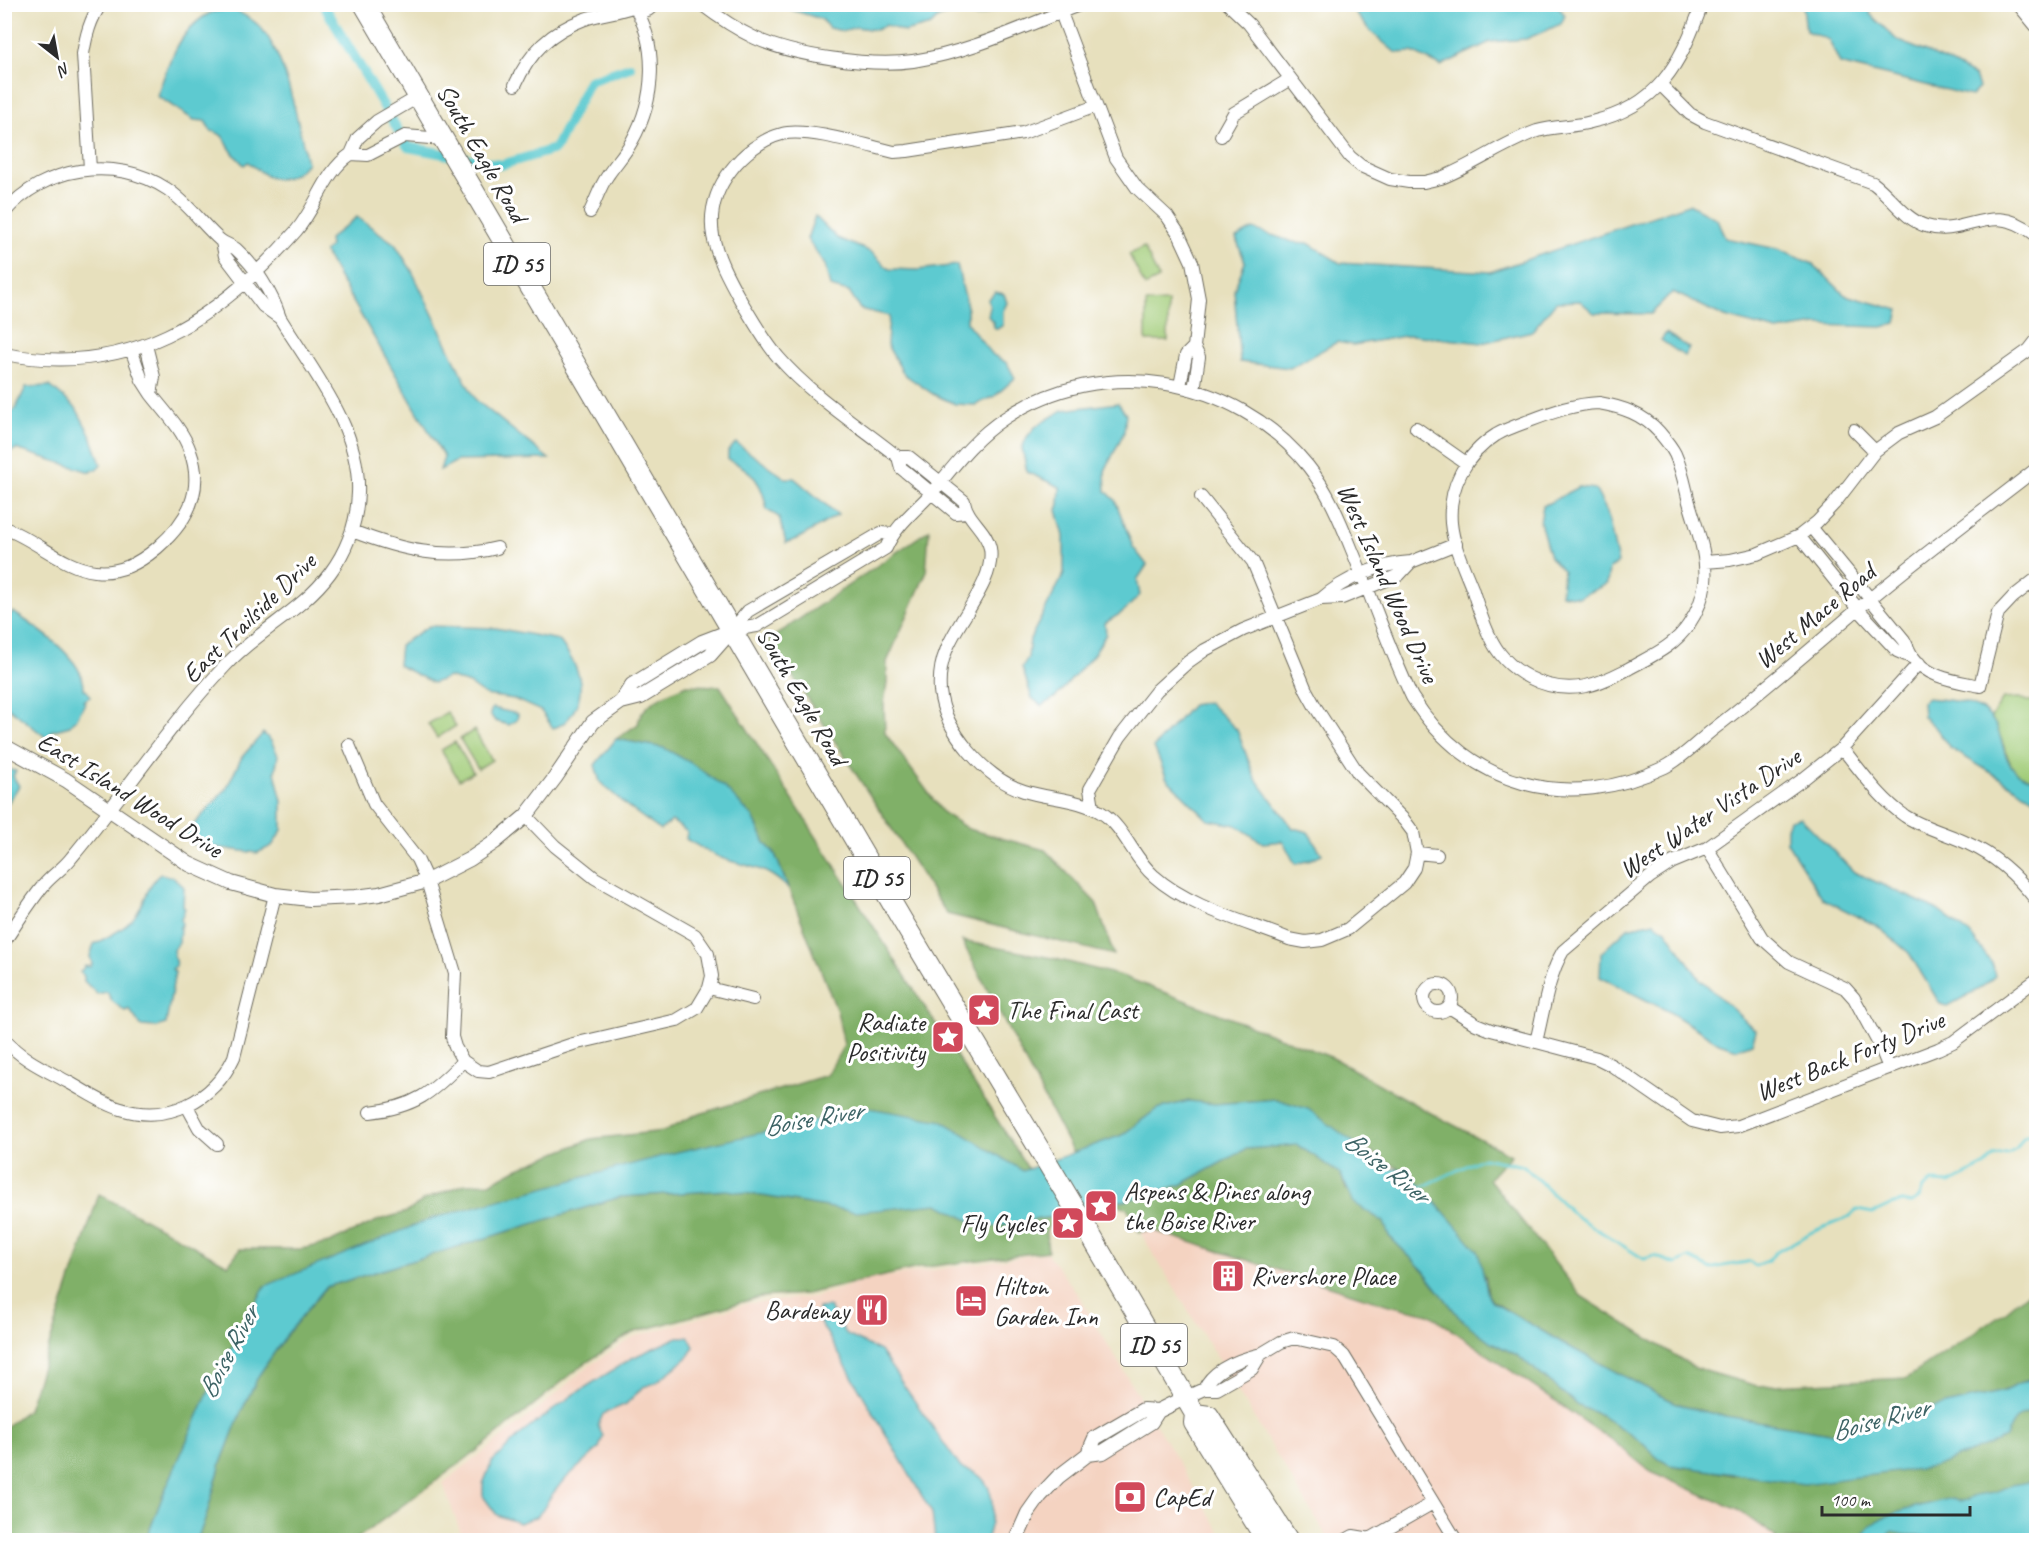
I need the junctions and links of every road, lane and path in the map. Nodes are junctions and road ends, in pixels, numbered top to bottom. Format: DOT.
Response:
graph roads {
  1 [pos="101,4"];
  2 [pos="364,4"];
  3 [pos="655,4"];
  4 [pos="701,4"];
  5 [pos="1082,4"];
  6 [pos="1228,4"];
  7 [pos="1702,4"];
  8 [pos="2018,4"];
  9 [pos="637,5"];
  10 [pos="1060,8"];
  11 [pos="2037,26"];
  12 [pos="1290,79"];
  13 [pos="1660,84"];
  14 [pos="515,85"];
  15 [pos="418,97"];
  16 [pos="1096,106"];
  17 [pos="1221,136"];
  18 [pos="443,139"];
  19 [pos="351,154"];
  20 [pos="90,169"];
  21 [pos="590,212"];
  22 [pos="4,213"];
  23 [pos="2037,235"];
  24 [pos="222,242"];
  25 [pos="256,271"];
  26 [pos="245,282"];
  27 [pos="280,318"];
  28 [pos="2037,341"];
  29 [pos="146,345"];
  30 [pos="1194,347"];
  31 [pos="132,349"];
  32 [pos="4,354"];
  33 [pos="1180,386"];
  34 [pos="1194,390"];
  35 [pos="151,394"];
  36 [pos="1416,428"];
  37 [pos="1854,430"];
  38 [pos="1875,451"];
  39 [pos="898,457"];
  40 [pos="1466,463"];
  41 [pos="2037,469"];
  42 [pos="940,482"];
  43 [pos="931,493"];
  44 [pos="1201,497"];
  45 [pos="966,512"];
  46 [pos="1811,527"];
  47 [pos="4,528"];
  48 [pos="352,531"];
  49 [pos="1799,536"];
  50 [pos="1456,544"];
  51 [pos="497,548"];
  52 [pos="1411,562"];
  53 [pos="1705,562"];
  54 [pos="1842,564"];
  55 [pos="1362,574"];
  56 [pos="1830,574"];
  57 [pos="2037,579"];
  58 [pos="1368,589"];
  59 [pos="1870,598"];
  60 [pos="1321,599"];
  61 [pos="1858,609"];
  62 [pos="1277,617"];
  63 [pos="732,630"];
  64 [pos="1916,661"];
  65 [pos="4,746"];
  66 [pos="348,746"];
  67 [pos="1842,748"];
  68 [pos="1615,785"];
  69 [pos="1093,807"];
  70 [pos="108,809"];
  71 [pos="526,816"];
  72 [pos="1707,848"];
  73 [pos="1417,853"];
  74 [pos="1437,855"];
  75 [pos="427,881"];
  76 [pos="275,895"];
  77 [pos="2037,900"];
  78 [pos="4,942"];
  79 [pos="2037,980"];
  80 [pos="709,988"];
  81 [pos="753,999"];
  82 [pos="1449,1007"];
  83 [pos="4,1039"];
  84 [pos="1536,1042"];
  85 [pos="463,1062"];
  86 [pos="1889,1068"];
  87 [pos="187,1106"];
  88 [pos="370,1112"];
  89 [pos="217,1144"];
  90 [pos="1190,1406"];
  91 [pos="1433,1503"];
  92 [pos="1265,1537"];
  93 [pos="1016,1540"];
  94 [pos="1288,1540"];
  95 [pos="1346,1540"];
  96 [pos="1370,1540"];
  97 [pos="1456,1540"];
  1 -- 20 [label="street"];
  2 -- 15 [label="highway, South Eagle Road / ID 55"];
  3 -- 9 [label="street"];
  4 -- 10 [label="street"];
  5 -- 10 [label="street"];
  6 -- 12 [label="street"];
  7 -- 13 [label="street"];
  8 -- 11 [label="street"];
  9 -- 14 [label="street"];
  9 -- 21 [label="street"];
  10 -- 16 [label="street"];
  12 -- 13 [label="street"];
  12 -- 17 [label="street"];
  13 -- 23 [label="street"];
  15 -- 18 [label="highway, South Eagle Road / ID 55"];
  15 -- 19 [label="street"];
  16 -- 30 [label="street"];
  16 -- 39 [label="street"];
  18 -- 19 [label="street"];
  18 -- 63 [label="highway, South Eagle Road / ID 55"];
  19 -- 25 [label="street"];
  20 -- 22 [label="street"];
  20 -- 24 [label="street"];
  24 -- 25 [label="street"];
  24 -- 26 [label="street"];
  25 -- 26 [label="street"];
  25 -- 27 [label="street"];
  26 -- 27 [label="street"];
  26 -- 29 [label="street"];
  27 -- 48 [label="street, East Trailside Drive"];
  28 -- 38 [label="street"];
  29 -- 31 [label="street"];
  29 -- 35 [label="street"];
  30 -- 33 [label="street"];
  30 -- 34 [label="street"];
  31 -- 32 [label="street"];
  31 -- 35 [label="street"];
  33 -- 34 [label="street, West Island Wood Drive"];
  33 -- 42 [label="street, West Island Wood Drive"];
  34 -- 55 [label="street, West Island Wood Drive"];
  35 -- 47 [label="street"];
  36 -- 40 [label="street"];
  37 -- 38 [label="street"];
  38 -- 46 [label="street"];
  39 -- 42 [label="street"];
  39 -- 43 [label="street"];
  40 -- 50 [label="street"];
  40 -- 53 [label="street"];
  41 -- 59 [label="street, West Mace Road"];
  42 -- 43 [label="street, West Island Wood Drive"];
  42 -- 45 [label="street"];
  43 -- 45 [label="street"];
  43 -- 63 [label="street, West Island Wood Drive"];
  44 -- 62 [label="street"];
  45 -- 69 [label="street"];
  46 -- 49 [label="street"];
  46 -- 54 [label="street"];
  48 -- 51 [label="street"];
  48 -- 70 [label="street, East Trailside Drive"];
  49 -- 53 [label="street"];
  49 -- 56 [label="street"];
  50 -- 52 [label="street"];
  50 -- 53 [label="street"];
  52 -- 55 [label="street"];
  52 -- 58 [label="street"];
  54 -- 56 [label="street"];
  54 -- 59 [label="street"];
  55 -- 58 [label="street, West Island Wood Drive"];
  55 -- 60 [label="street"];
  56 -- 61 [label="street"];
  57 -- 64 [label="street"];
  58 -- 60 [label="street"];
  58 -- 68 [label="street, West Island Wood Drive"];
  59 -- 61 [label="street, West Mace Road"];
  59 -- 64 [label="street"];
  60 -- 62 [label="street"];
  61 -- 64 [label="street"];
  61 -- 68 [label="street, West Mace Road"];
  62 -- 69 [label="street"];
  62 -- 73 [label="street"];
  63 -- 71 [label="street, East Island Wood Drive"];
  63 -- 90 [label="highway, South Eagle Road / ID 55"];
  64 -- 67 [label="street, West Water Vista Drive"];
  65 -- 70 [label="street, East Island Wood Drive"];
  66 -- 75 [label="street"];
  67 -- 72 [label="street, West Water Vista Drive"];
  67 -- 77 [label="street"];
  69 -- 73 [label="street"];
  70 -- 76 [label="street, East Island Wood Drive"];
  70 -- 78 [label="street, East Trailside Drive"];
  71 -- 75 [label="street, East Island Wood Drive"];
  71 -- 80 [label="street"];
  72 -- 84 [label="street, West Water Vista Drive"];
  72 -- 86 [label="street"];
  73 -- 74 [label="street"];
  75 -- 76 [label="street, East Island Wood Drive"];
  75 -- 85 [label="street"];
  76 -- 87 [label="street"];
  79 -- 86 [label="street, West Back Forty Drive"];
  80 -- 81 [label="street"];
  80 -- 85 [label="street"];
  82 -- 84 [label="street"];
  83 -- 87 [label="street"];
  84 -- 86 [label="street, West Back Forty Drive"];
  85 -- 88 [label="street"];
  87 -- 89 [label="street"];
  90 -- 91 [label="street"];
  90 -- 92 [label="highway, South Eagle Road / ID 55"];
  90 -- 93 [label="street"];
  90 -- 94 [label="highway, South Eagle Road / ID 55"];
  91 -- 96 [label="street"];
  91 -- 97 [label="street"];
  95 -- 96 [label="street"];
}
